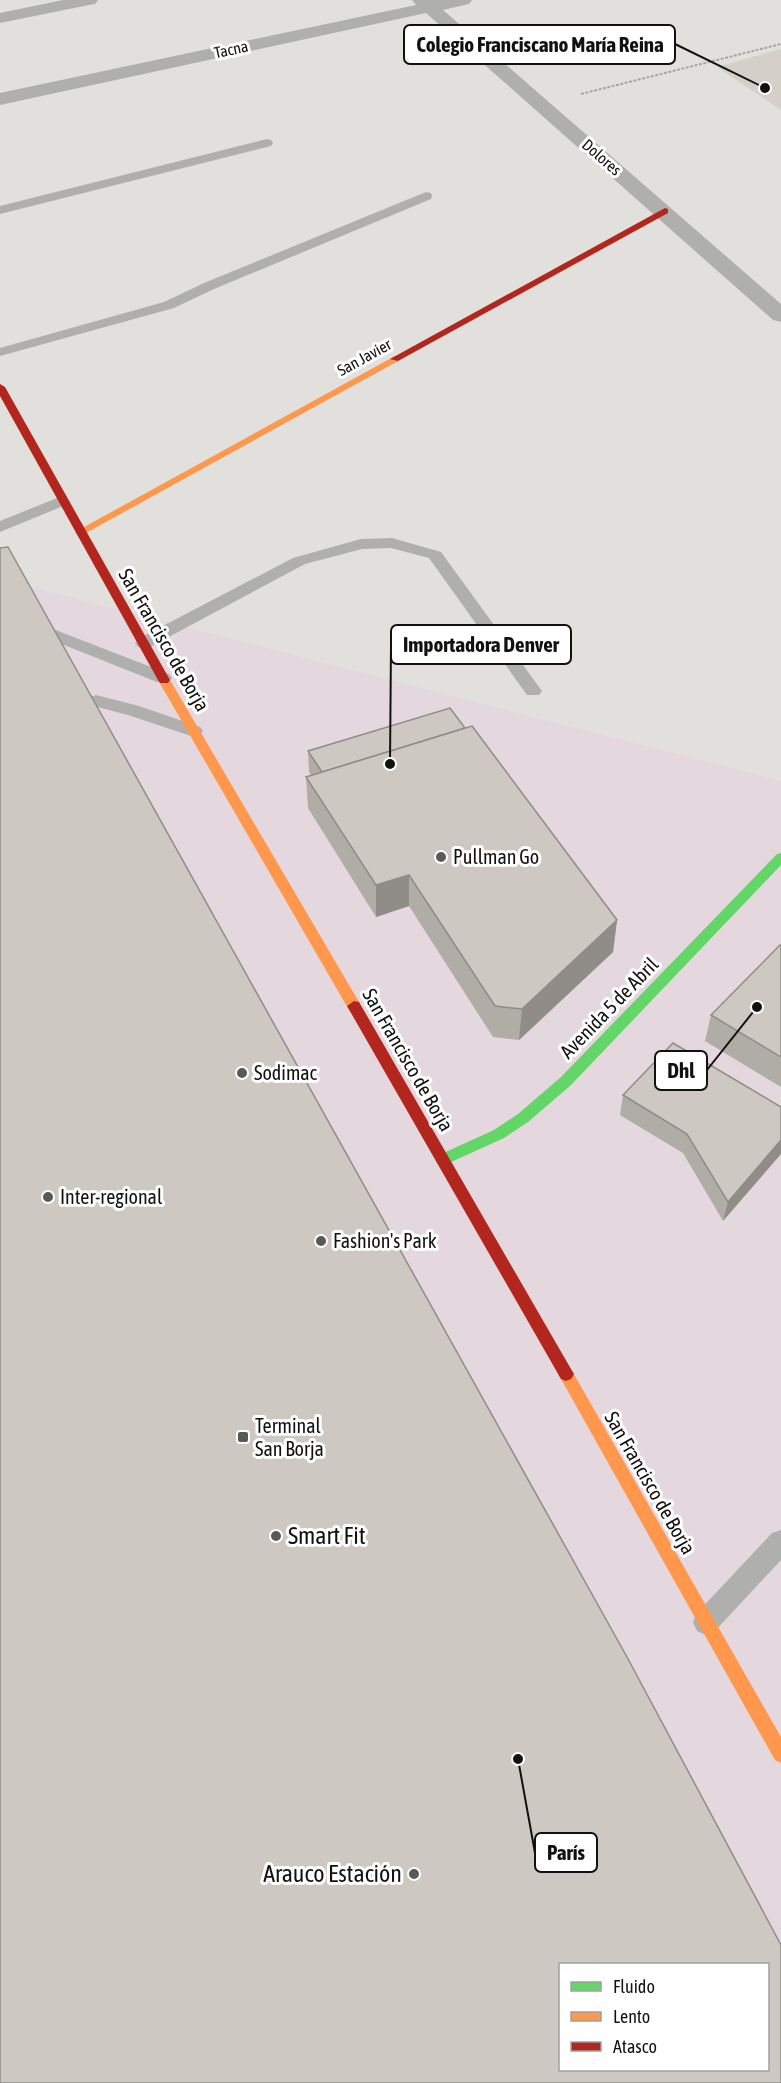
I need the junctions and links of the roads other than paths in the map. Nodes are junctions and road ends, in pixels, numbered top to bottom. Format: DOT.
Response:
graph roads {
  1 [pos="89,0"];
  2 [pos="463,0"];
  3 [pos="426,4"];
  4 [pos="0,18"];
  5 [pos="0,99"];
  6 [pos="267,143"];
  7 [pos="426,196"];
  8 [pos="0,210"];
  9 [pos="664,211"];
  10 [pos="781,315"];
  11 [pos="0,352"];
  12 [pos="0,387"];
  13 [pos="63,501"];
  14 [pos="0,527"];
  15 [pos="80,532"];
  16 [pos="40,629"];
  17 [pos="144,643"];
  18 [pos="163,678"];
  19 [pos="533,691"];
  20 [pos="96,701"];
  21 [pos="194,731"];
  22 [pos="781,857"];
  23 [pos="444,1159"];
  24 [pos="781,1542"];
  25 [pos="706,1622"];
  26 [pos="781,1754"];
  1 -- 4 [label="street"];
  2 -- 3 [label="street, Tacna"];
  3 -- 5 [label="street, Tacna"];
  3 -- 9 [label="street, Dolores"];
  6 -- 8 [label="lane"];
  7 -- 11 [label="lane"];
  9 -- 10 [label="street, Dolores"];
  9 -- 15 [label="street, San Javier"];
  12 -- 13 [label="street, San Francisco de Borja"];
  13 -- 14 [label="lane"];
  13 -- 15 [label="street, San Francisco de Borja"];
  15 -- 17 [label="street, San Francisco de Borja"];
  16 -- 18 [label="lane"];
  17 -- 18 [label="street, San Francisco de Borja"];
  17 -- 19 [label="lane"];
  18 -- 21 [label="street, San Francisco de Borja"];
  20 -- 21 [label="lane"];
  21 -- 23 [label="street, San Francisco de Borja"];
  22 -- 23 [label="street, Avenida 5 de Abril"];
  23 -- 25 [label="street, San Francisco de Borja"];
  24 -- 25 [label="lane"];
  25 -- 26 [label="street, San Francisco de Borja"];
}
